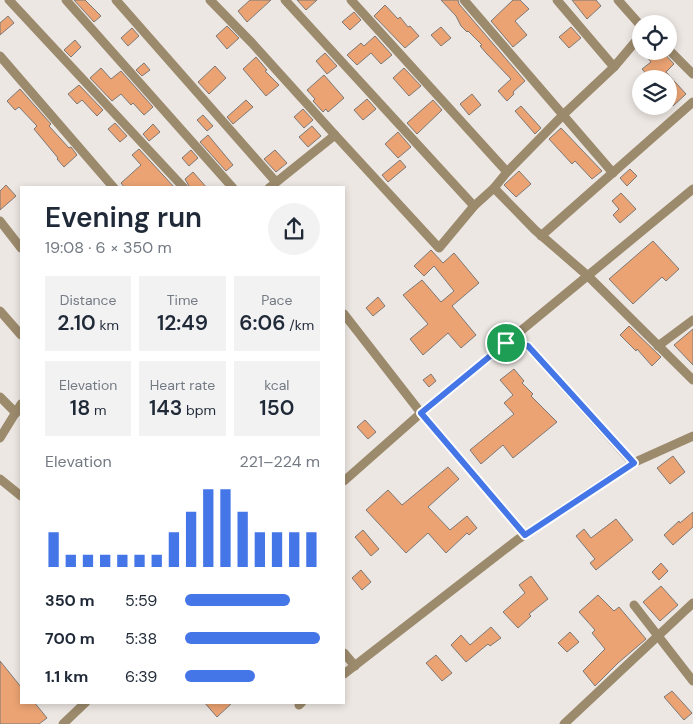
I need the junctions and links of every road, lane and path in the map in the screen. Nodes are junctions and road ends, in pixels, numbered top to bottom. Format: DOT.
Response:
graph roads {
  1 [pos="9,0"];
  2 [pos="66,0"];
  3 [pos="116,0"];
  4 [pos="210,0"];
  5 [pos="285,0"];
  6 [pos="351,0"];
  7 [pos="464,0"];
  8 [pos="556,0"];
  9 [pos="618,0"];
  10 [pos="632,16"];
  11 [pos="632,46"];
  12 [pos="0,56"];
  13 [pos="677,58"];
  14 [pos="614,67"];
  15 [pos="693,74"];
  16 [pos="693,102"];
  17 [pos="564,114"];
  18 [pos="335,135"];
  19 [pos="507,172"];
  20 [pos="613,173"];
  21 [pos="273,185"];
  22 [pos="112,186"];
  23 [pos="182,186"];
  24 [pos="231,186"];
  25 [pos="494,188"];
  26 [pos="693,189"];
  27 [pos="474,206"];
  28 [pos="0,221"];
  29 [pos="541,236"];
  30 [pos="20,247"];
  31 [pos="588,276"];
  32 [pos="0,311"];
  33 [pos="345,315"];
  34 [pos="693,320"];
  35 [pos="20,334"];
  36 [pos="506,343"];
  37 [pos="658,346"];
  38 [pos="693,380"];
  39 [pos="0,396"];
  40 [pos="20,406"];
  41 [pos="16,413"];
  42 [pos="421,413"];
  43 [pos="693,436"];
  44 [pos="0,438"];
  45 [pos="634,463"];
  46 [pos="0,479"];
  47 [pos="345,480"];
  48 [pos="20,495"];
  49 [pos="525,535"];
  50 [pos="693,603"];
  51 [pos="634,605"];
  52 [pos="657,636"];
  53 [pos="345,654"];
  54 [pos="355,666"];
  55 [pos="345,673"];
  56 [pos="693,681"];
  57 [pos="84,704"];
  58 [pos="63,724"];
  59 [pos="564,724"];
  1 -- 23 [label="street"];
  2 -- 24 [label="street"];
  3 -- 21 [label="street"];
  4 -- 18 [label="street"];
  5 -- 27 [label="street"];
  6 -- 19 [label="street"];
  7 -- 17 [label="street"];
  8 -- 14 [label="street"];
  9 -- 10 [label="street"];
  11 -- 14 [label="street"];
  12 -- 22 [label="street"];
  13 -- 15 [label="street"];
  14 -- 17 [label="street"];
  16 -- 20 [label="street"];
  17 -- 19 [label="street"];
  17 -- 20 [label="street"];
  18 -- 21 [label="street"];
  18 -- 27 [label="street"];
  19 -- 25 [label="street"];
  20 -- 29 [label="street"];
  25 -- 27 [label="street"];
  25 -- 29 [label="street"];
  26 -- 31 [label="street"];
  28 -- 30 [label="street"];
  29 -- 31 [label="street"];
  31 -- 36 [label="street"];
  31 -- 37 [label="street"];
  32 -- 35 [label="street"];
  33 -- 42 [label="street"];
  34 -- 37 [label="street"];
  36 -- 42 [label="street"];
  36 -- 45 [label="street"];
  37 -- 38 [label="street"];
  39 -- 41 [label="street"];
  40 -- 41 [label="street"];
  41 -- 44 [label="street"];
  42 -- 47 [label="street"];
  42 -- 49 [label="street"];
  43 -- 45 [label="street"];
  45 -- 49 [label="street"];
  46 -- 48 [label="street"];
  49 -- 54 [label="street"];
  50 -- 52 [label="street"];
  51 -- 52 [label="street"];
  52 -- 56 [label="street"];
  52 -- 59 [label="street"];
  53 -- 54 [label="street"];
  54 -- 55 [label="street"];
  57 -- 58 [label="street"];
}
